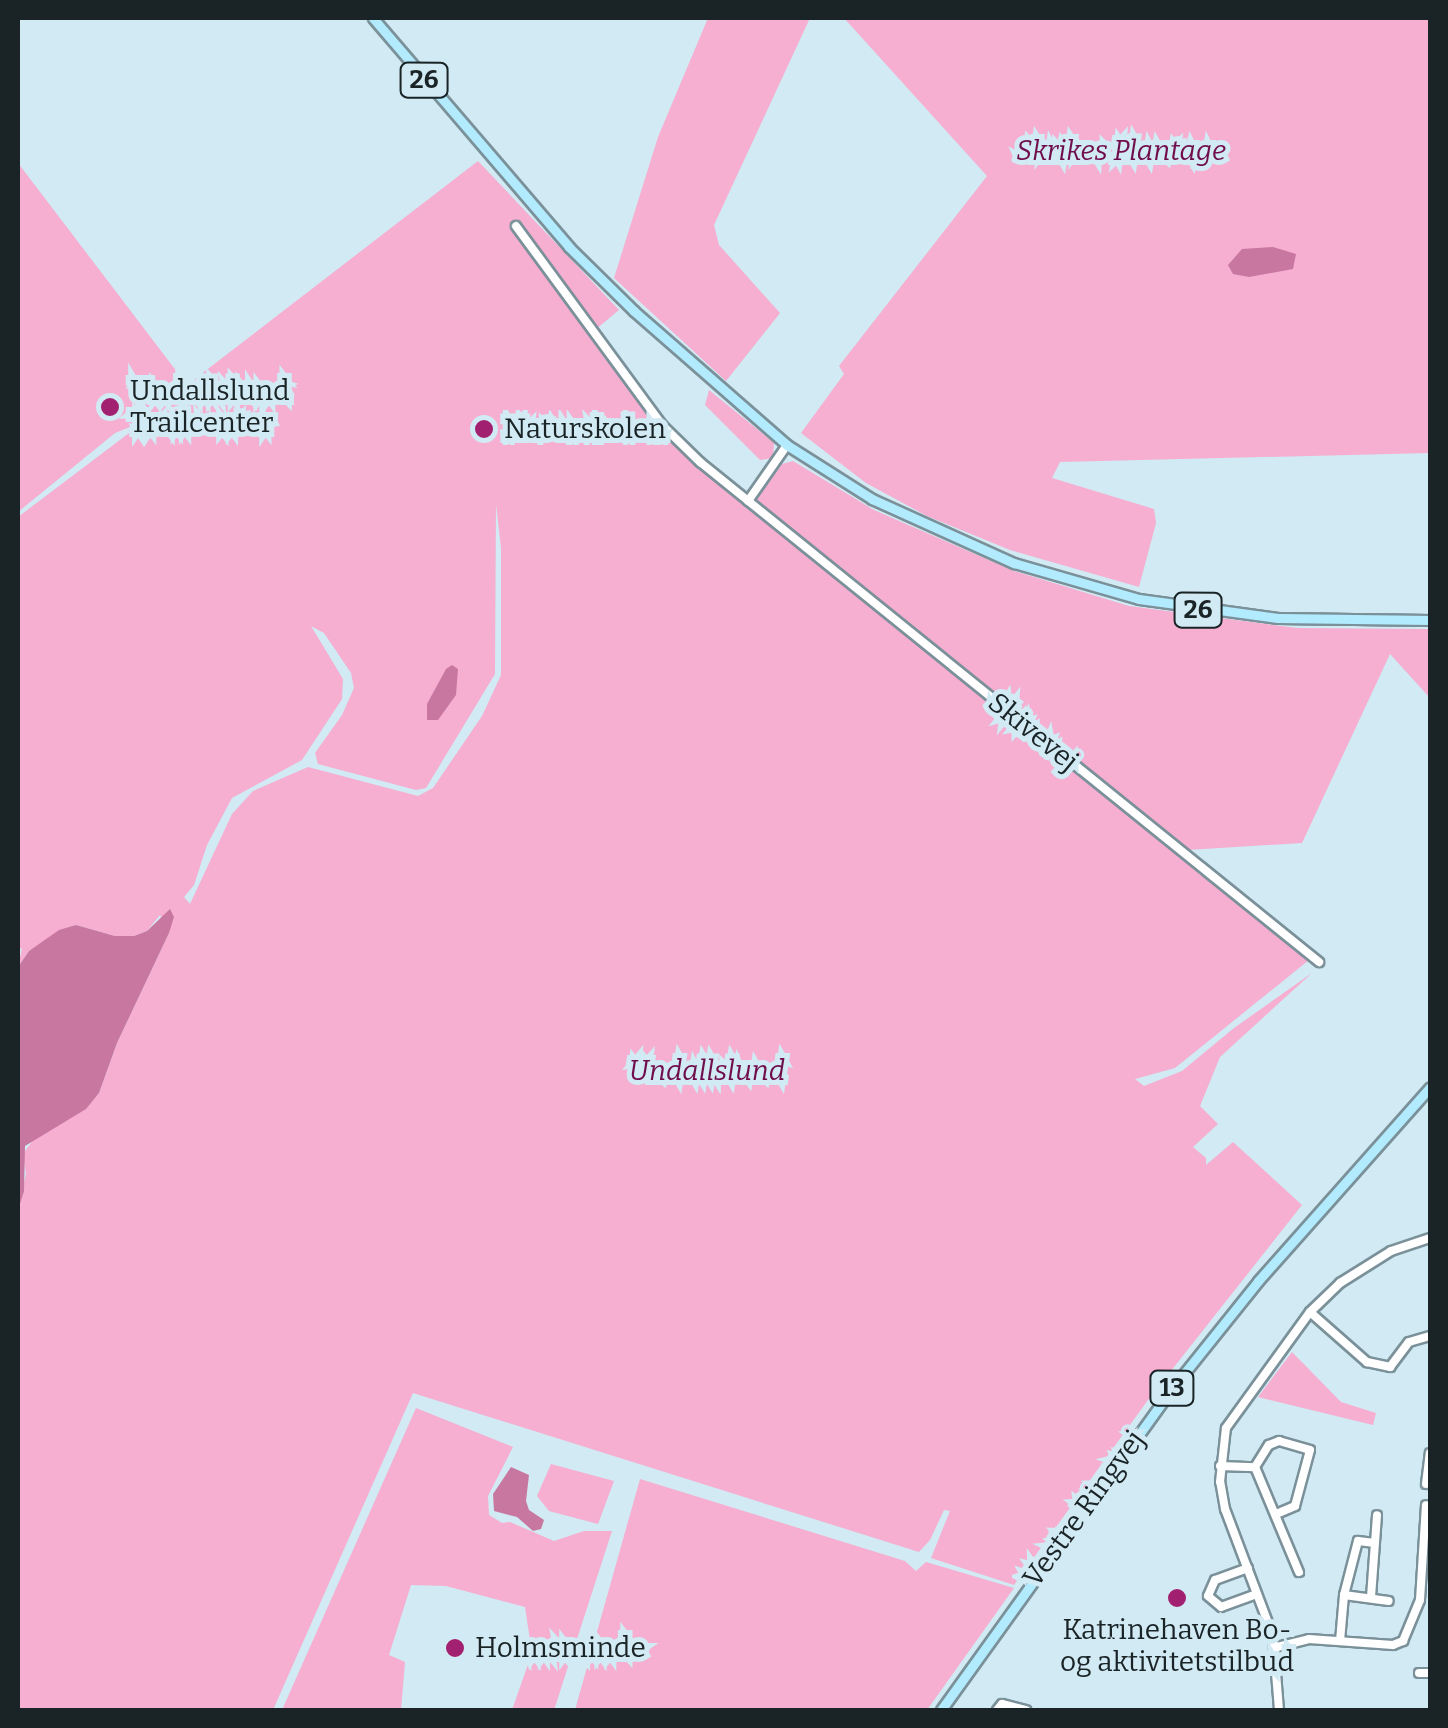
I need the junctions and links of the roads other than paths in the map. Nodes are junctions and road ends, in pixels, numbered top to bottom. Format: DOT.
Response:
graph roads {
  1 [pos="373,18"];
  2 [pos="516,226"];
  3 [pos="787,444"];
  4 [pos="748,501"];
  5 [pos="1430,620"];
  6 [pos="1319,962"];
  7 [pos="1430,1087"];
  8 [pos="1430,1238"];
  9 [pos="1310,1312"];
  10 [pos="1430,1336"];
  11 [pos="1430,1453"];
  12 [pos="1220,1466"];
  13 [pos="1255,1468"];
  14 [pos="1426,1484"];
  15 [pos="1426,1505"];
  16 [pos="1276,1514"];
  17 [pos="1376,1515"];
  18 [pos="1375,1543"];
  19 [pos="1248,1568"];
  20 [pos="1299,1572"];
  21 [pos="1257,1594"];
  22 [pos="1344,1596"];
  23 [pos="1371,1597"];
  24 [pos="1389,1602"];
  25 [pos="1340,1641"];
  26 [pos="1273,1648"];
  27 [pos="1419,1673"];
  28 [pos="1430,1673"];
  29 [pos="941,1710"];
  30 [pos="997,1710"];
  31 [pos="1026,1710"];
  32 [pos="1279,1710"];
  1 -- 3 [label="main road, 26"];
  2 -- 4 [label="street, Skivevej"];
  3 -- 4 [label="street"];
  3 -- 5 [label="main road, 26"];
  4 -- 6 [label="street, Skivevej"];
  7 -- 29 [label="main road, Vestre Ringvej / 13"];
  8 -- 9 [label="street"];
  9 -- 10 [label="street"];
  9 -- 12 [label="street"];
  11 -- 14 [label="street"];
  12 -- 13 [label="street"];
  12 -- 19 [label="street"];
  13 -- 16 [label="street"];
  13 -- 16 [label="street"];
  15 -- 25 [label="street"];
  16 -- 20 [label="street"];
  17 -- 18 [label="street"];
  18 -- 22 [label="street"];
  18 -- 23 [label="street"];
  19 -- 21 [label="street"];
  19 -- 21 [label="street"];
  21 -- 26 [label="street"];
  22 -- 23 [label="street"];
  22 -- 25 [label="street"];
  23 -- 24 [label="street"];
  25 -- 26 [label="street"];
  26 -- 32 [label="street"];
  27 -- 28 [label="street"];
  30 -- 31 [label="street"];
}
